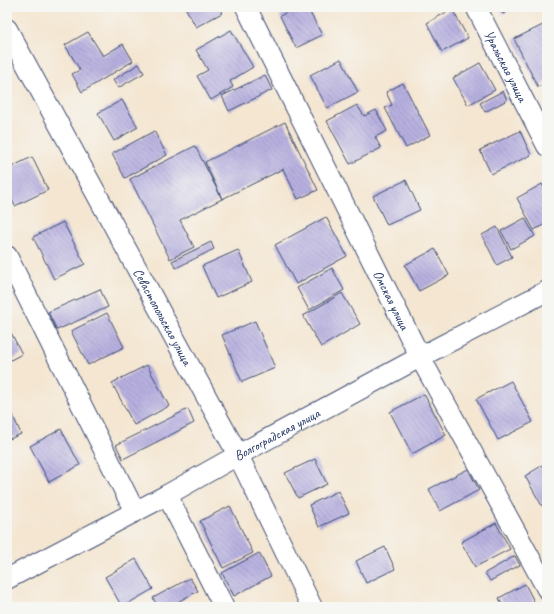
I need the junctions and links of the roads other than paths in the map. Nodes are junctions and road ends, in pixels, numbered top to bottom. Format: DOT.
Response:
graph roads {
  1 [pos="246,7"];
  2 [pos="476,7"];
  3 [pos="7,29"];
  4 [pos="547,146"];
  5 [pos="7,256"];
  6 [pos="547,291"];
  7 [pos="420,357"];
  8 [pos="238,454"];
  9 [pos="168,495"];
  10 [pos="135,512"];
  11 [pos="7,579"];
  12 [pos="547,589"];
  13 [pos="224,607"];
  14 [pos="312,607"];
  1 -- 7 [label="street, Омская улица"];
  2 -- 4 [label="street, Уральская улица"];
  3 -- 8 [label="street, Севастопольская улица"];
  5 -- 10 [label="street"];
  6 -- 7 [label="street, Волгоградская улица"];
  7 -- 8 [label="street, Волгоградская улица"];
  7 -- 12 [label="street, Омская улица"];
  8 -- 9 [label="street, Волгоградская улица"];
  8 -- 14 [label="street, Севастопольская улица"];
  9 -- 10 [label="street, Волгоградская улица"];
  9 -- 13 [label="street"];
  10 -- 11 [label="street, Волгоградская улица"];
}
